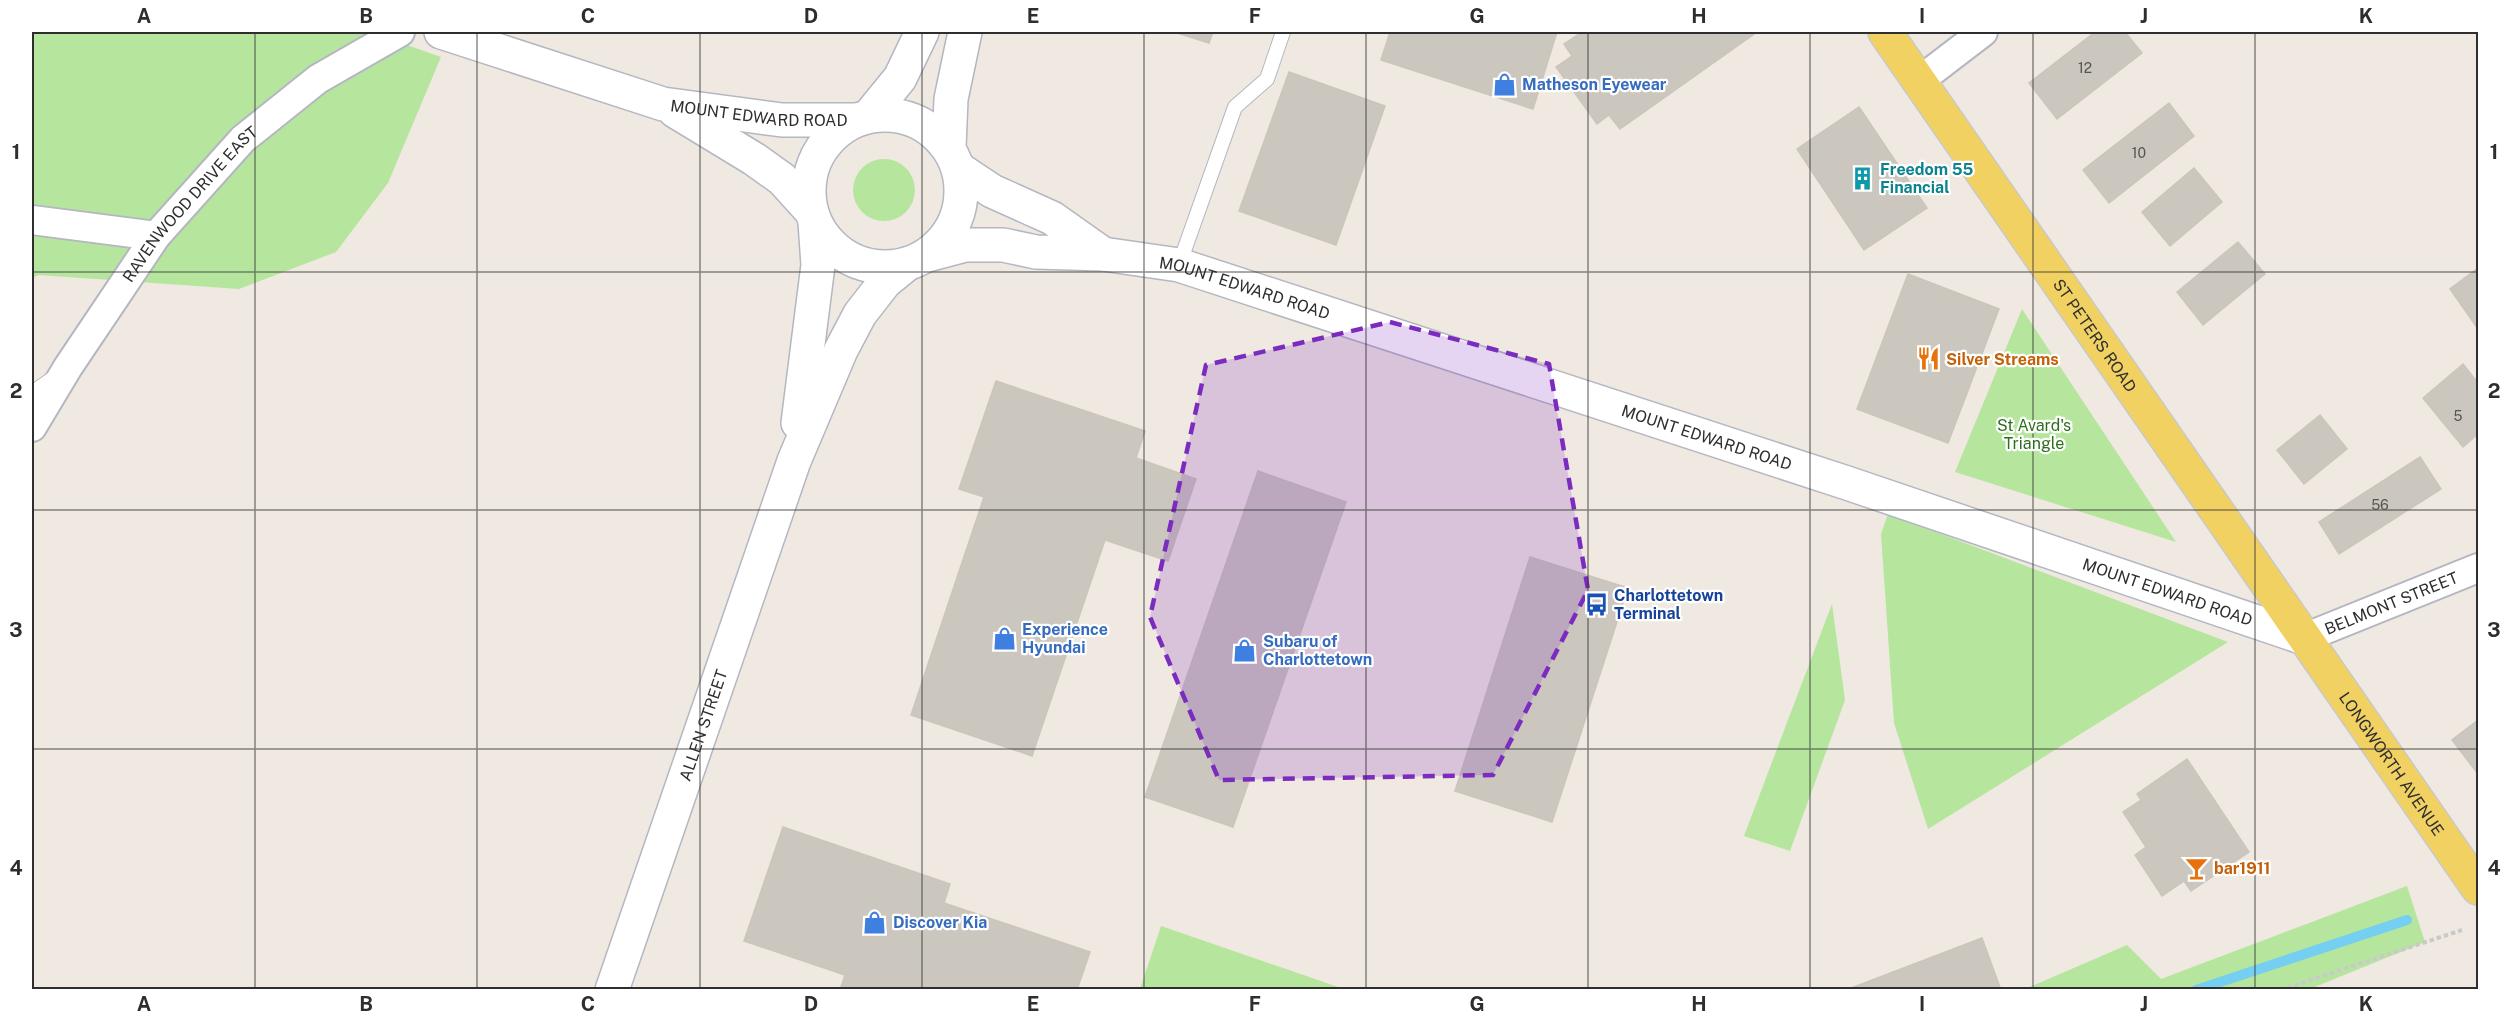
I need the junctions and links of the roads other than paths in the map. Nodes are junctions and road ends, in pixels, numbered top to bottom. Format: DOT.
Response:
graph roads {
  1 [pos="400,32"];
  2 [pos="441,32"];
  3 [pos="922,32"];
  4 [pos="966,32"];
  5 [pos="1283,32"];
  6 [pos="1885,32"];
  7 [pos="1983,32"];
  8 [pos="1918,81"];
  9 [pos="663,104"];
  10 [pos="862,118"];
  11 [pos="954,158"];
  12 [pos="813,217"];
  13 [pos="32,220"];
  14 [pos="156,236"];
  15 [pos="1103,254"];
  16 [pos="917,260"];
  17 [pos="1179,265"];
  18 [pos="68,367"];
  19 [pos="32,393"];
  20 [pos="32,427"];
  21 [pos="794,460"];
  22 [pos="2478,568"];
  23 [pos="2304,638"];
  24 [pos="2478,888"];
  25 [pos="612,990"];
  1 -- 14 [label="street, RAVENWOOD DRIVE EAST"];
  2 -- 9 [label="street, MOUNT EDWARD ROAD"];
  3 -- 10 [label="street"];
  4 -- 11 [label="street"];
  5 -- 17 [label="lane"];
  6 -- 8 [label="main road, ST PETERS ROAD"];
  7 -- 8 [label="street"];
  8 -- 23 [label="main road, ST PETERS ROAD"];
  9 -- 10 [label="street, MOUNT EDWARD ROAD"];
  9 -- 12 [label="street, MOUNT EDWARD ROAD"];
  10 -- 11 [label="street"];
  10 -- 12 [label="street"];
  11 -- 15 [label="street, MOUNT EDWARD ROAD"];
  11 -- 16 [label="street"];
  12 -- 16 [label="street"];
  12 -- 21 [label="street, ALLEN STREET"];
  13 -- 14 [label="street"];
  14 -- 18 [label="street, RAVENWOOD DRIVE EAST"];
  15 -- 16 [label="street, MOUNT EDWARD ROAD"];
  15 -- 17 [label="street, MOUNT EDWARD ROAD"];
  16 -- 21 [label="street, ALLEN STREET"];
  17 -- 23 [label="street, MOUNT EDWARD ROAD"];
  18 -- 19 [label="lane"];
  18 -- 20 [label="street, RAVENWOOD DRIVE EAST"];
  21 -- 25 [label="street, ALLEN STREET"];
  22 -- 23 [label="street, BELMONT STREET"];
  23 -- 24 [label="main road, LONGWORTH AVENUE"];
}
